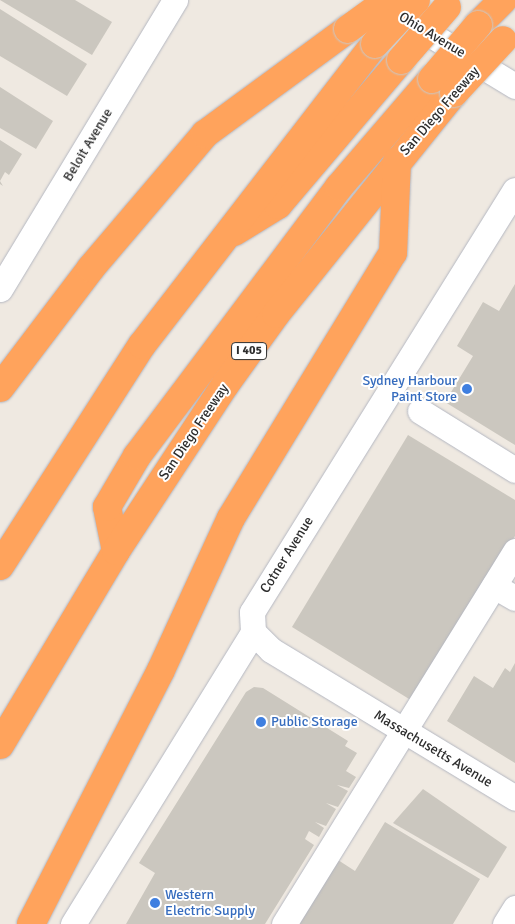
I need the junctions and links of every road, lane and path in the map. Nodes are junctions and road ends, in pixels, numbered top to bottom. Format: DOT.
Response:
graph roads {
  1 [pos="175,0"];
  2 [pos="374,0"];
  3 [pos="388,0"];
  4 [pos="416,0"];
  5 [pos="503,0"];
  6 [pos="450,4"];
  7 [pos="509,34"];
  8 [pos="443,86"];
  9 [pos="515,86"];
  10 [pos="397,161"];
  11 [pos="515,190"];
  12 [pos="222,239"];
  13 [pos="0,289"];
  14 [pos="0,388"];
  15 [pos="420,410"];
  16 [pos="515,470"];
  17 [pos="515,551"];
  18 [pos="116,552"];
  19 [pos="0,566"];
  20 [pos="494,586"];
  21 [pos="515,598"];
  22 [pos="253,632"];
  23 [pos="404,732"];
  24 [pos="0,744"];
  25 [pos="515,798"];
  26 [pos="515,908"];
  27 [pos="31,924"];
  28 [pos="73,924"];
  29 [pos="284,924"];
  30 [pos="505,924"];
  1 -- 13 [label="street, Beloit Avenue"];
  2 -- 9 [label="street, Ohio Avenue"];
  3 -- 14 [label="highway, bridge"];
  4 -- 12 [label="highway, bridge"];
  5 -- 8 [label="highway, bridge"];
  6 -- 12 [label="highway, bridge"];
  7 -- 8 [label="highway, San Diego Freeway / I 405, bridge"];
  8 -- 10 [label="highway, San Diego Freeway / I 405"];
  8 -- 18 [label="highway"];
  10 -- 18 [label="highway, San Diego Freeway / I 405"];
  10 -- 27 [label="highway"];
  11 -- 22 [label="street, Cotner Avenue"];
  12 -- 19 [label="highway"];
  15 -- 16 [label="street"];
  17 -- 20 [label="street"];
  18 -- 24 [label="highway, San Diego Freeway / I 405"];
  20 -- 21 [label="street"];
  20 -- 23 [label="street"];
  22 -- 23 [label="street, Massachusetts Avenue"];
  22 -- 28 [label="street, Cotner Avenue"];
  23 -- 25 [label="street, Massachusetts Avenue"];
  23 -- 29 [label="street"];
  26 -- 30 [label="street"];
}
